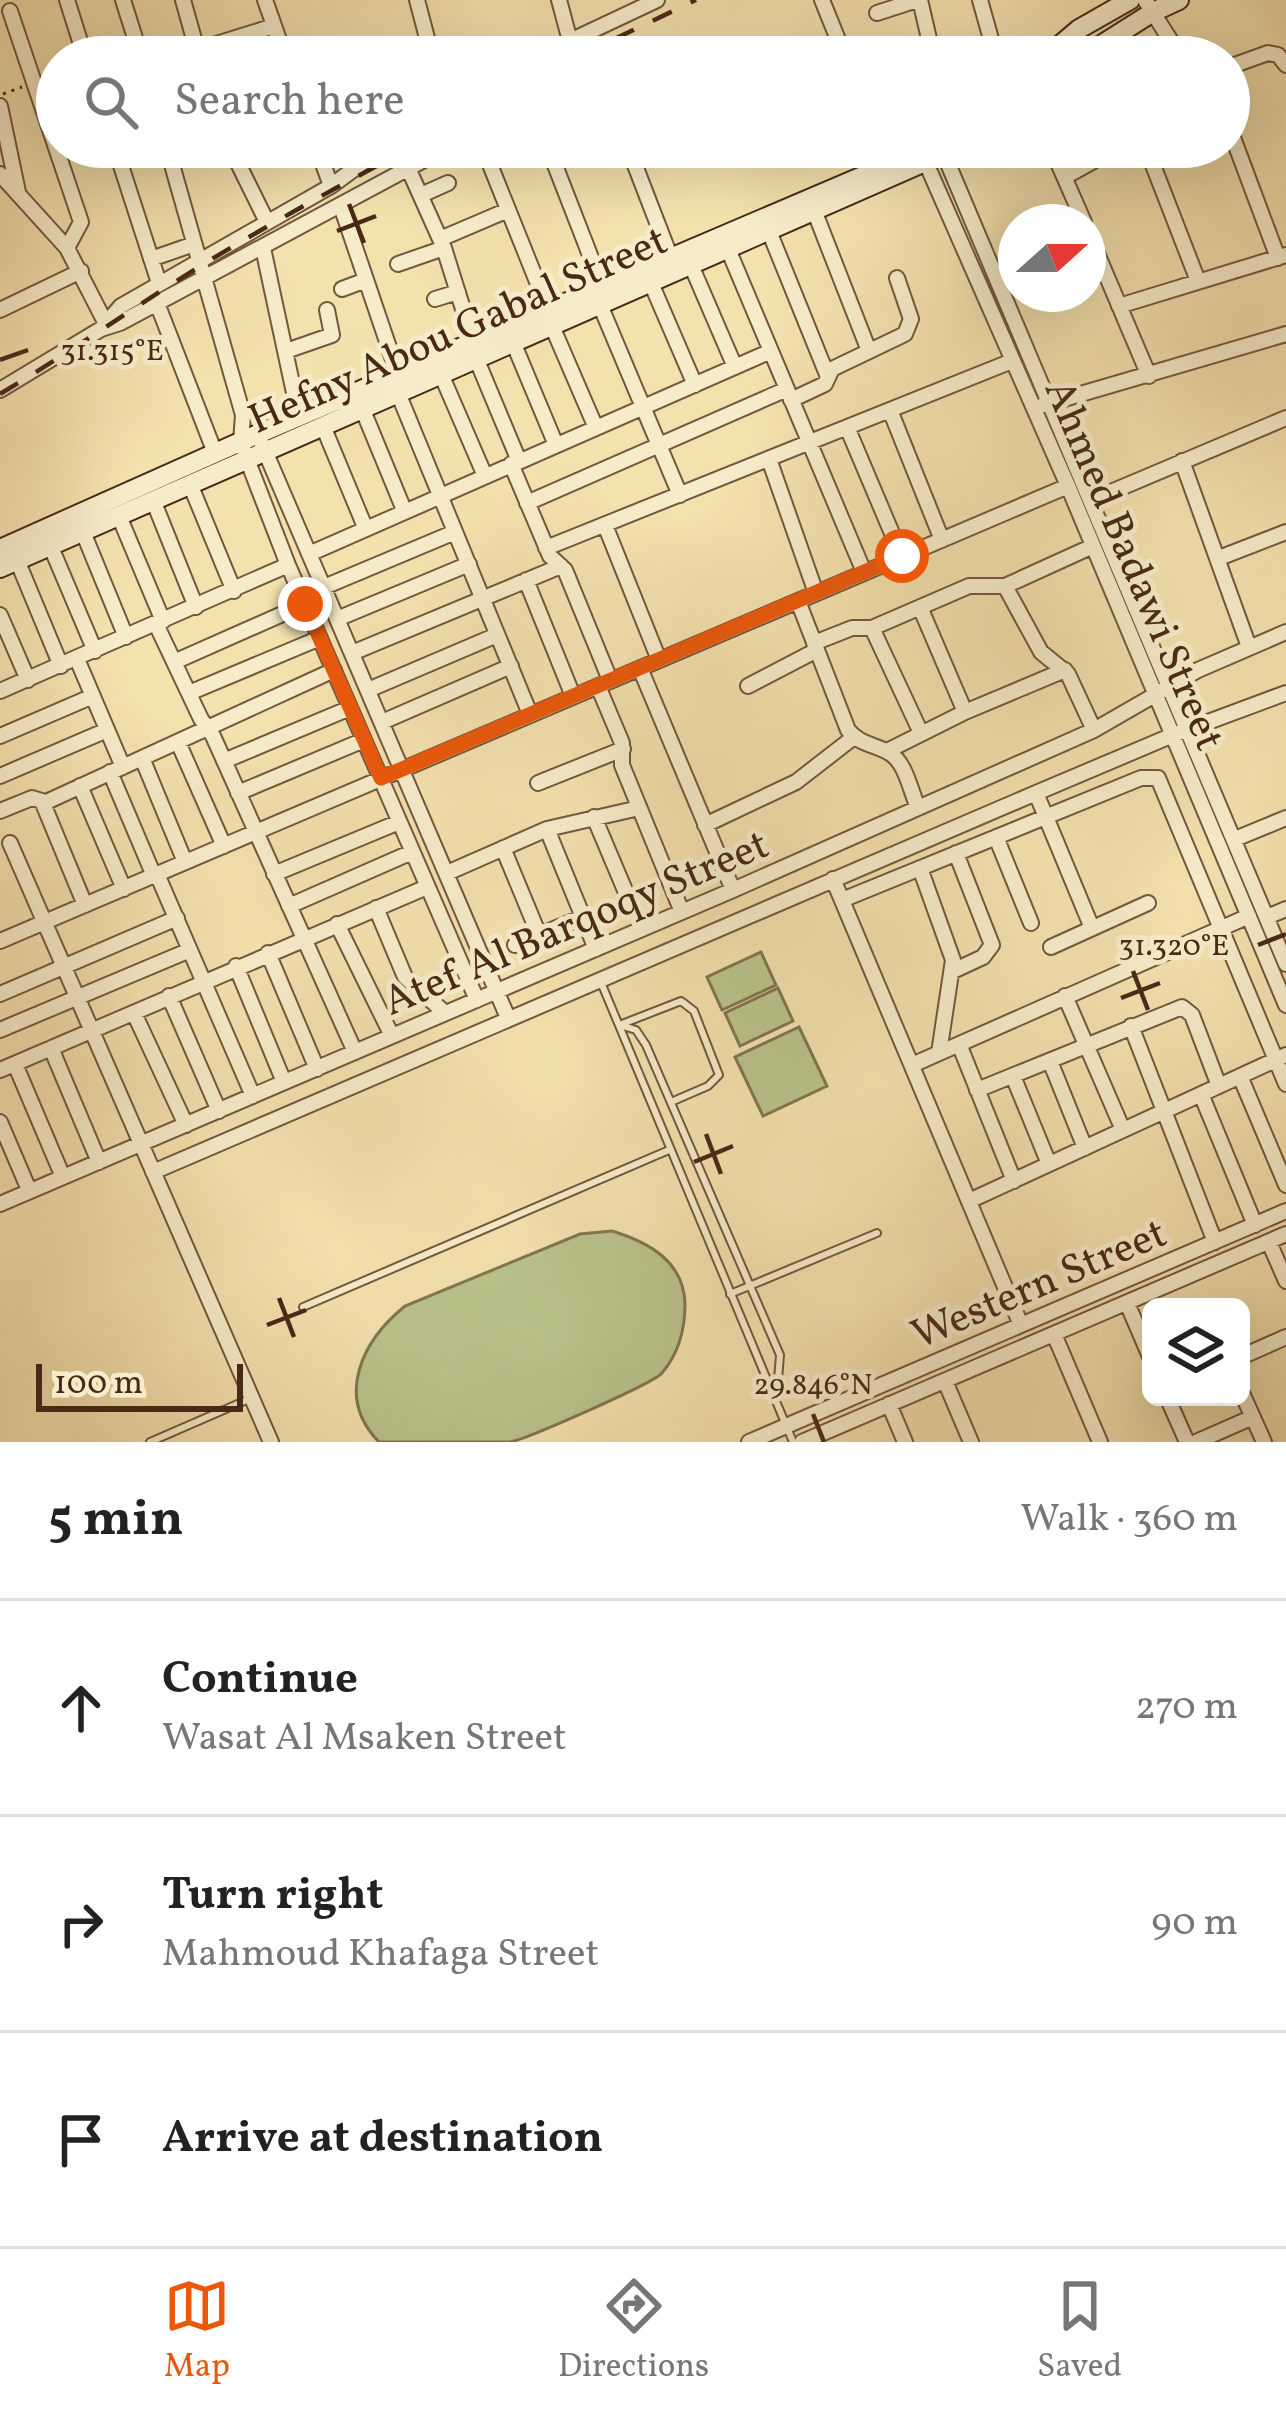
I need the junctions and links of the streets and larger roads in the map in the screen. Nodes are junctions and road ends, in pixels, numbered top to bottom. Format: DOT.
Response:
graph roads {
  1 [pos="67,0"];
  2 [pos="123,0"];
  3 [pos="183,0"];
  4 [pos="265,0"];
  5 [pos="417,0"];
  6 [pos="559,0"];
  7 [pos="656,0"];
  8 [pos="822,0"];
  9 [pos="918,0"];
  10 [pos="980,0"];
  11 [pos="1130,0"];
  12 [pos="1179,0"];
  13 [pos="1104,6"];
  14 [pos="1149,6"];
  15 [pos="621,8"];
  16 [pos="10,10"];
  17 [pos="878,13"];
  18 [pos="274,26"];
  19 [pos="78,36"];
  20 [pos="134,36"];
  21 [pos="193,36"];
  22 [pos="242,36"];
  23 [pos="278,36"];
  24 [pos="426,36"];
  25 [pos="569,36"];
  26 [pos="578,36"];
  27 [pos="837,36"];
  28 [pos="929,36"];
  29 [pos="990,36"];
  30 [pos="1071,36"];
  31 [pos="1110,36"];
  32 [pos="1168,36"];
  33 [pos="1250,59"];
  34 [pos="1286,65"];
  35 [pos="36,86"];
  36 [pos="0,106"];
  37 [pos="63,168"];
  38 [pos="122,168"];
  39 [pos="173,168"];
  40 [pos="240,168"];
  41 [pos="325,168"];
  42 [pos="355,168"];
  43 [pos="412,168"];
  44 [pos="491,168"];
  45 [pos="556,168"];
  46 [pos="637,168"];
  47 [pos="868,168"];
  48 [pos="899,168"];
  49 [pos="943,168"];
  50 [pos="944,168"];
  51 [pos="1060,168"];
  52 [pos="1082,168"];
  53 [pos="1155,168"];
  54 [pos="1246,168"];
  55 [pos="409,170"];
  56 [pos="660,170"];
  57 [pos="0,174"];
  58 [pos="641,178"];
  59 [pos="1065,178"];
  60 [pos="448,183"];
  61 [pos="331,186"];
  62 [pos="18,192"];
  63 [pos="421,195"];
  64 [pos="812,204"];
  65 [pos="1076,204"];
  66 [pos="341,206"];
  67 [pos="508,210"];
  68 [pos="267,222"];
  69 [pos="769,231"];
  70 [pos="194,244"];
  71 [pos="442,244"];
  72 [pos="67,248"];
  73 [pos="262,248"];
  74 [pos="728,249"];
  75 [pos="670,256"];
  76 [pos="1282,257"];
  77 [pos="151,259"];
  78 [pos="199,261"];
  79 [pos="398,264"];
  80 [pos="691,265"];
  81 [pos="81,271"];
  82 [pos="1106,275"];
  83 [pos="897,278"];
  84 [pos="202,280"];
  85 [pos="366,280"];
  86 [pos="1198,281"];
  87 [pos="159,283"];
  88 [pos="651,283"];
  89 [pos="342,289"];
  90 [pos="458,292"];
  91 [pos="598,294"];
  92 [pos="436,299"];
  93 [pos="157,303"];
  94 [pos="1119,306"];
  95 [pos="0,310"];
  96 [pos="327,310"];
  97 [pos="550,317"];
  98 [pos="103,326"];
  99 [pos="1286,334"];
  100 [pos="513,342"];
  101 [pos="475,350"];
  102 [pos="286,351"];
  103 [pos="869,351"];
  104 [pos="771,352"];
  105 [pos="1012,361"];
  106 [pos="735,367"];
  107 [pos="441,374"];
  108 [pos="1149,376"];
  109 [pos="828,377"];
  110 [pos="398,383"];
  111 [pos="695,385"];
  112 [pos="0,390"];
  113 [pos="789,394"];
  114 [pos="1050,403"];
  115 [pos="643,407"];
  116 [pos="362,408"];
  117 [pos="1033,408"];
  118 [pos="890,410"];
  119 [pos="299,416"];
  120 [pos="1286,418"];
  121 [pos="323,426"];
  122 [pos="848,427"];
  123 [pos="596,428"];
  124 [pos="809,442"];
  125 [pos="556,445"];
  126 [pos="659,445"];
  127 [pos="253,446"];
  128 [pos="215,453"];
  129 [pos="769,459"];
  130 [pos="1182,461"];
  131 [pos="515,463"];
  132 [pos="485,476"];
  133 [pos="190,484"];
  134 [pos="1067,486"];
  135 [pos="440,495"];
  136 [pos="680,495"];
  137 [pos="153,500"];
  138 [pos="1092,500"];
  139 [pos="527,502"];
  140 [pos="404,510"];
  141 [pos="119,516"];
  142 [pos="605,525"];
  143 [pos="365,527"];
  144 [pos="83,532"];
  145 [pos="455,532"];
  146 [pos="1286,532"];
  147 [pos="47,538"];
  148 [pos="942,540"];
  149 [pos="1093,546"];
  150 [pos="546,548"];
  151 [pos="309,554"];
  152 [pos="902,556"];
  153 [pos="1219,558"];
  154 [pos="6,559"];
  155 [pos="469,564"];
  156 [pos="288,565"];
  157 [pos="561,566"];
  158 [pos="864,572"];
  159 [pos="526,580"];
  160 [pos="1005,586"];
  161 [pos="324,587"];
  162 [pos="234,591"];
  163 [pos="816,592"];
  164 [pos="483,598"];
  165 [pos="798,601"];
  166 [pos="305,604"];
  167 [pos="196,607"];
  168 [pos="920,607"];
  169 [pos="0,615"];
  170 [pos="337,619"];
  171 [pos="159,623"];
  172 [pos="872,628"];
  173 [pos="1286,632"];
  174 [pos="497,634"];
  175 [pos="126,637"];
  176 [pos="320,638"];
  177 [pos="815,646"];
  178 [pos="1249,647"];
  179 [pos="95,651"];
  180 [pos="352,652"];
  181 [pos="77,658"];
  182 [pos="659,659"];
  183 [pos="174,662"];
  184 [pos="61,665"];
  185 [pos="511,666"];
  186 [pos="640,668"];
  187 [pos="334,670"];
  188 [pos="1065,670"];
  189 [pos="28,680"];
  190 [pos="604,683"];
  191 [pos="748,686"];
  192 [pos="1171,686"];
  193 [pos="368,690"];
  194 [pos="0,691"];
  195 [pos="188,693"];
  196 [pos="1286,693"];
  197 [pos="1155,695"];
  198 [pos="93,696"];
  199 [pos="573,696"];
  200 [pos="350,708"];
  201 [pos="964,712"];
  202 [pos="530,714"];
  203 [pos="382,722"];
  204 [pos="207,728"];
  205 [pos="107,730"];
  206 [pos="1094,730"];
  207 [pos="1181,732"];
  208 [pos="921,733"];
  209 [pos="0,736"];
  210 [pos="854,737"];
  211 [pos="364,740"];
  212 [pos="178,742"];
  213 [pos="623,748"];
  214 [pos="887,752"];
  215 [pos="142,758"];
  216 [pos="224,761"];
  217 [pos="117,769"];
  218 [pos="401,769"];
  219 [pos="0,776"];
  220 [pos="381,778"];
  221 [pos="538,783"];
  222 [pos="80,786"];
  223 [pos="1036,793"];
  224 [pos="238,794"];
  225 [pos="44,803"];
  226 [pos="640,808"];
  227 [pos="917,808"];
  228 [pos="0,811"];
  229 [pos="594,817"];
  230 [pos="1045,817"];
  231 [pos="1286,818"];
  232 [pos="399,821"];
  233 [pos="705,825"];
  234 [pos="547,829"];
  235 [pos="256,833"];
  236 [pos="996,837"];
  237 [pos="1235,839"];
  238 [pos="10,843"];
  239 [pos="224,846"];
  240 [pos="503,848"];
  241 [pos="412,852"];
  242 [pos="956,854"];
  243 [pos="185,862"];
  244 [pos="920,868"];
  245 [pos="446,873"];
  246 [pos="274,874"];
  247 [pos="155,875"];
  248 [pos="832,878"];
  249 [pos="428,886"];
  250 [pos="124,889"];
  251 [pos="733,890"];
  252 [pos="627,895"];
  253 [pos="842,900"];
  254 [pos="1148,903"];
  255 [pos="86,905"];
  256 [pos="289,906"];
  257 [pos="376,908"];
  258 [pos="1286,909"];
  259 [pos="682,912"];
  260 [pos="1249,916"];
  261 [pos="583,917"];
  262 [pos="1267,917"];
  263 [pos="177,918"];
  264 [pos="0,921"];
  265 [pos="44,922"];
  266 [pos="1031,922"];
  267 [pos="337,924"];
  268 [pos="1092,928"];
  269 [pos="1222,928"];
  270 [pos="539,935"];
  271 [pos="304,938"];
  272 [pos="4,939"];
  273 [pos="515,945"];
  274 [pos="1052,946"];
  275 [pos="596,949"];
  276 [pos="190,950"];
  277 [pos="268,953"];
  278 [pos="1286,964"];
  279 [pos="64,966"];
  280 [pos="236,966"];
  281 [pos="953,971"];
  282 [pos="204,981"];
  283 [pos="497,991"];
  284 [pos="0,994"];
  285 [pos="1065,996"];
  286 [pos="77,997"];
  287 [pos="169,997"];
  288 [pos="476,1000"];
  289 [pos="1286,1005"];
  290 [pos="134,1013"];
  291 [pos="445,1013"];
  292 [pos="508,1018"];
  293 [pos="1131,1027"];
  294 [pos="0,1030"];
  295 [pos="92,1031"];
  296 [pos="392,1036"];
  297 [pos="959,1044"];
  298 [pos="1086,1044"];
  299 [pos="51,1048"];
  300 [pos="355,1052"];
  301 [pos="939,1053"];
  302 [pos="1281,1057"];
  303 [pos="1050,1060"];
  304 [pos="912,1065"];
  305 [pos="8,1067"];
  306 [pos="317,1069"];
  307 [pos="1013,1076"];
  308 [pos="1240,1076"];
  309 [pos="284,1082"];
  310 [pos="1286,1084"];
  311 [pos="1220,1085"];
  312 [pos="977,1090"];
  313 [pos="1201,1094"];
  314 [pos="253,1096"];
  315 [pos="220,1111"];
  316 [pos="1165,1112"];
  317 [pos="0,1122"];
  318 [pos="186,1125"];
  319 [pos="1123,1130"];
  320 [pos="141,1145"];
  321 [pos="1085,1148"];
  322 [pos="99,1162"];
  323 [pos="1282,1163"];
  324 [pos="1049,1165"];
  325 [pos="153,1172"];
  326 [pos="63,1177"];
  327 [pos="1014,1181"];
  328 [pos="1286,1185"];
  329 [pos="29,1190"];
  330 [pos="969,1201"];
  331 [pos="0,1204"];
  332 [pos="1286,1211"];
  333 [pos="1255,1225"];
  334 [pos="1286,1234"];
  335 [pos="1215,1242"];
  336 [pos="1268,1242"];
  337 [pos="1286,1282"];
  338 [pos="1127,1303"];
  339 [pos="1021,1325"];
  340 [pos="1054,1334"];
  341 [pos="1286,1337"];
  342 [pos="1142,1338"];
  343 [pos="1250,1353"];
  344 [pos="945,1381"];
  345 [pos="890,1404"];
  346 [pos="1172,1406"];
  347 [pos="1248,1406"];
  348 [pos="1253,1417"];
  349 [pos="839,1426"];
  350 [pos="271,1442"];
  351 [pos="749,1442"];
  352 [pos="802,1442"];
  353 [pos="845,1442"];
  354 [pos="905,1442"];
  355 [pos="971,1442"];
  356 [pos="1100,1442"];
  357 [pos="1191,1442"];
  358 [pos="1264,1442"];
  1 -- 19 [label="street"];
  2 -- 20 [label="street"];
  3 -- 21 [label="street"];
  4 -- 18 [label="street"];
  5 -- 24 [label="street"];
  6 -- 25 [label="street"];
  7 -- 15 [label="street"];
  8 -- 27 [label="street"];
  9 -- 17 [label="street"];
  9 -- 28 [label="street"];
  10 -- 29 [label="street"];
  11 -- 13 [label="street"];
  12 -- 14 [label="street"];
  13 -- 30 [label="street"];
  14 -- 31 [label="street"];
  14 -- 32 [label="street"];
  15 -- 26 [label="street"];
  16 -- 35 [label="street"];
  18 -- 22 [label="street"];
  18 -- 23 [label="street"];
  33 -- 34 [label="street"];
  36 -- 62 [label="street"];
  37 -- 72 [label="street"];
  38 -- 77 [label="street"];
  39 -- 70 [label="street"];
  40 -- 68 [label="street"];
  41 -- 61 [label="street"];
  42 -- 61 [label="street"];
  43 -- 55 [label="street"];
  44 -- 67 [label="street"];
  45 -- 91 [label="street"];
  46 -- 58 [label="street"];
  47 -- 64 [label="street, Hefny Abou Gabal Street"];
  48 -- 64 [label="street, Hefny Abou Gabal Street"];
  49 -- 105 [label="street, Ahmed Badawi Street"];
  50 -- 114 [label="street, Ahmed Badawi Street"];
  51 -- 59 [label="street"];
  52 -- 59 [label="street"];
  53 -- 86 [label="street"];
  54 -- 76 [label="street"];
  55 -- 63 [label="street"];
  55 -- 66 [label="street"];
  56 -- 58 [label="street"];
  57 -- 62 [label="street"];
  58 -- 75 [label="street"];
  59 -- 65 [label="street"];
  60 -- 63 [label="street"];
  61 -- 68 [label="street"];
  62 -- 72 [label="street"];
  63 -- 71 [label="street"];
  64 -- 69 [label="street, Hefny Abou Gabal Street"];
  64 -- 75 [label="street, Hefny Abou Gabal Street"];
  64 -- 103 [label="street"];
  66 -- 73 [label="street"];
  66 -- 85 [label="street"];
  67 -- 71 [label="street"];
  67 -- 97 [label="street"];
  68 -- 78 [label="street"];
  69 -- 74 [label="street, Hefny Abou Gabal Street"];
  69 -- 109 [label="street"];
  70 -- 77 [label="street"];
  70 -- 78 [label="street"];
  71 -- 79 [label="street"];
  71 -- 90 [label="street"];
  72 -- 81 [label="street"];
  73 -- 84 [label="street"];
  73 -- 102 [label="street"];
  74 -- 80 [label="street, Hefny Abou Gabal Street"];
  74 -- 104 [label="street"];
  75 -- 91 [label="street, Hefny Abou Gabal Street"];
  76 -- 86 [label="street"];
  77 -- 87 [label="street"];
  78 -- 84 [label="street"];
  78 -- 87 [label="street"];
  80 -- 88 [label="street, Hefny Abou Gabal Street"];
  80 -- 106 [label="street"];
  81 -- 95 [label="street"];
  81 -- 98 [label="street"];
  82 -- 94 [label="street"];
  83 -- 103 [label="street"];
  84 -- 93 [label="street"];
  84 -- 127 [label="street"];
  85 -- 89 [label="street"];
  85 -- 110 [label="street"];
  86 -- 94 [label="street"];
  87 -- 98 [label="street"];
  88 -- 91 [label="street, Hefny Abou Gabal Street"];
  88 -- 111 [label="street"];
  90 -- 92 [label="street"];
  90 -- 101 [label="street"];
  91 -- 97 [label="street, Hefny Abou Gabal Street"];
  91 -- 115 [label="street"];
  93 -- 98 [label="street"];
  93 -- 128 [label="street"];
  94 -- 108 [label="street"];
  96 -- 102 [label="street"];
  97 -- 100 [label="street, Hefny Abou Gabal Street"];
  97 -- 101 [label="street, Hefny Abou Gabal Street"];
  97 -- 123 [label="street"];
  98 -- 112 [label="street"];
  99 -- 108 [label="street"];
  100 -- 101 [label="street, Hefny Abou Gabal Street"];
  100 -- 125 [label="street"];
  101 -- 107 [label="street, Hefny Abou Gabal Street"];
  101 -- 110 [label="street, Hefny Abou Gabal Street"];
  101 -- 131 [label="street"];
  102 -- 119 [label="street"];
  103 -- 109 [label="street"];
  104 -- 106 [label="street"];
  104 -- 113 [label="street"];
  105 -- 117 [label="street, Ahmed Badawi Street"];
  105 -- 118 [label="street"];
  106 -- 111 [label="street"];
  107 -- 110 [label="street, Hefny Abou Gabal Street"];
  107 -- 132 [label="street"];
  108 -- 114 [label="street"];
  109 -- 113 [label="street"];
  110 -- 116 [label="street, Hefny Abou Gabal Street"];
  110 -- 119 [label="street, Hefny Abou Gabal Street"];
  110 -- 135 [label="street"];
  111 -- 115 [label="street"];
  113 -- 124 [label="street"];
  113 -- 126 [label="street"];
  114 -- 117 [label="street"];
  114 -- 138 [label="street, Ahmed Badawi Street"];
  115 -- 123 [label="street"];
  115 -- 126 [label="street"];
  116 -- 121 [label="street, Hefny Abou Gabal Street"];
  116 -- 140 [label="street"];
  117 -- 134 [label="street, Ahmed Badawi Street"];
  118 -- 122 [label="street"];
  118 -- 148 [label="street"];
  119 -- 127 [label="street, Hefny Abou Gabal Street"];
  120 -- 130 [label="street"];
  121 -- 127 [label="street, Hefny Abou Gabal Street"];
  121 -- 143 [label="street"];
  122 -- 124 [label="street"];
  122 -- 152 [label="street"];
  123 -- 125 [label="street"];
  124 -- 129 [label="street"];
  124 -- 158 [label="street"];
  125 -- 131 [label="street"];
  126 -- 136 [label="street"];
  126 -- 139 [label="street"];
  127 -- 128 [label="street, Hefny Abou Gabal Street"];
  127 -- 133 [label="street, Hefny Abou Gabal Street"];
  127 -- 151 [label="street"];
  127 -- 156 [label="street"];
  128 -- 147 [label="street, Hefny Abou Gabal Street"];
  129 -- 136 [label="street"];
  129 -- 163 [label="street"];
  130 -- 138 [label="street"];
  130 -- 153 [label="street"];
  131 -- 132 [label="street"];
  131 -- 139 [label="street"];
  132 -- 135 [label="street"];
  133 -- 137 [label="street, Hefny Abou Gabal Street"];
  133 -- 162 [label="street"];
  134 -- 148 [label="street"];
  134 -- 149 [label="street, Ahmed Badawi Street"];
  135 -- 140 [label="street"];
  135 -- 145 [label="street"];
  136 -- 142 [label="street"];
  137 -- 141 [label="street, Hefny Abou Gabal Street"];
  137 -- 167 [label="street"];
  138 -- 192 [label="street, Ahmed Badawi Street"];
  139 -- 150 [label="street"];
  140 -- 143 [label="street"];
  141 -- 144 [label="street, Hefny Abou Gabal Street"];
  141 -- 171 [label="street"];
  142 -- 150 [label="street"];
  142 -- 182 [label="street"];
  143 -- 151 [label="street"];
  144 -- 147 [label="street, Hefny Abou Gabal Street"];
  144 -- 175 [label="street"];
  145 -- 155 [label="street"];
  145 -- 161 [label="street"];
  146 -- 153 [label="street"];
  147 -- 154 [label="street, Hefny Abou Gabal Street"];
  147 -- 179 [label="street"];
  148 -- 152 [label="street"];
  149 -- 160 [label="street"];
  149 -- 197 [label="street, Ahmed Badawi Street"];
  150 -- 157 [label="street"];
  151 -- 161 [label="street"];
  152 -- 158 [label="street"];
  153 -- 178 [label="street"];
  154 -- 184 [label="street"];
  155 -- 164 [label="street"];
  155 -- 170 [label="street"];
  156 -- 162 [label="street"];
  156 -- 166 [label="street"];
  157 -- 159 [label="street"];
  157 -- 190 [label="street"];
  158 -- 163 [label="street"];
  159 -- 164 [label="street"];
  159 -- 199 [label="street"];
  160 -- 168 [label="street"];
  160 -- 188 [label="street"];
  161 -- 170 [label="street"];
  162 -- 167 [label="street"];
  163 -- 165 [label="street"];
  164 -- 174 [label="street"];
  164 -- 180 [label="street"];
  165 -- 177 [label="street"];
  165 -- 182 [label="street"];
  166 -- 176 [label="street"];
  166 -- 183 [label="street"];
  167 -- 171 [label="street"];
  168 -- 172 [label="street"];
  168 -- 201 [label="street"];
  169 -- 189 [label="street"];
  170 -- 180 [label="street"];
  171 -- 175 [label="street"];
  171 -- 183 [label="street"];
  172 -- 177 [label="street"];
  172 -- 208 [label="street"];
  173 -- 178 [label="street, Atef Al Barqoqy Street"];
  174 -- 185 [label="street"];
  174 -- 193 [label="street"];
  175 -- 179 [label="street"];
  176 -- 187 [label="street"];
  176 -- 195 [label="street"];
  177 -- 191 [label="street"];
  177 -- 210 [label="street"];
  178 -- 192 [label="street, Atef Al Barqoqy Street"];
  179 -- 181 [label="street"];
  180 -- 193 [label="street"];
  181 -- 184 [label="street"];
  181 -- 198 [label="street"];
  182 -- 186 [label="street"];
  183 -- 195 [label="street"];
  184 -- 189 [label="street"];
  185 -- 202 [label="street"];
  185 -- 203 [label="street"];
  186 -- 190 [label="street"];
  186 -- 233 [label="street"];
  187 -- 200 [label="street"];
  187 -- 204 [label="street"];
  188 -- 201 [label="street"];
  188 -- 206 [label="street"];
  189 -- 194 [label="street"];
  190 -- 199 [label="street"];
  190 -- 213 [label="street"];
  192 -- 197 [label="street, Atef Al Barqoqy Street"];
  192 -- 207 [label="street, Ahmed Badawi Street"];
  193 -- 203 [label="street"];
  195 -- 204 [label="street"];
  196 -- 207 [label="street, Atef Al Barqoqy Street"];
  197 -- 206 [label="street, Atef Al Barqoqy Street"];
  197 -- 207 [label="street, Ahmed Badawi Street"];
  198 -- 205 [label="street"];
  198 -- 209 [label="street"];
  199 -- 202 [label="street"];
  200 -- 211 [label="street"];
  200 -- 216 [label="street"];
  201 -- 208 [label="street"];
  202 -- 218 [label="street"];
  203 -- 218 [label="street"];
  204 -- 212 [label="street"];
  204 -- 216 [label="street"];
  205 -- 217 [label="street"];
  205 -- 219 [label="street"];
  206 -- 227 [label="street, Atef Al Barqoqy Street"];
  207 -- 223 [label="street, Atef Al Barqoqy Street"];
  207 -- 237 [label="street, Ahmed Badawi Street"];
  207 -- 260 [label="street, Ahmed Badawi Street"];
  208 -- 214 [label="street"];
  210 -- 214 [label="street"];
  210 -- 233 [label="street"];
  211 -- 220 [label="street"];
  211 -- 224 [label="street"];
  212 -- 215 [label="street"];
  212 -- 239 [label="street"];
  213 -- 221 [label="street"];
  213 -- 226 [label="street"];
  214 -- 227 [label="street"];
  215 -- 217 [label="street"];
  215 -- 243 [label="street"];
  216 -- 224 [label="street"];
  217 -- 222 [label="street"];
  217 -- 247 [label="street"];
  218 -- 220 [label="street"];
  218 -- 245 [label="street"];
  220 -- 232 [label="street"];
  220 -- 235 [label="street"];
  222 -- 225 [label="street"];
  222 -- 250 [label="street"];
  223 -- 230 [label="street"];
  223 -- 248 [label="street, Atef Al Barqoqy Street"];
  224 -- 235 [label="street"];
  225 -- 228 [label="street"];
  225 -- 255 [label="street"];
  226 -- 229 [label="street"];
  226 -- 259 [label="street"];
  227 -- 251 [label="street, Atef Al Barqoqy Street"];
  229 -- 234 [label="street"];
  229 -- 252 [label="street"];
  230 -- 236 [label="street"];
  230 -- 268 [label="street"];
  230 -- 269 [label="street"];
  231 -- 237 [label="street"];
  232 -- 241 [label="street"];
  232 -- 246 [label="street"];
  233 -- 251 [label="street"];
  234 -- 240 [label="street"];
  234 -- 261 [label="street"];
  235 -- 239 [label="street"];
  235 -- 246 [label="street"];
  236 -- 242 [label="street"];
  236 -- 266 [label="street"];
  237 -- 262 [label="street, Ahmed Badawi Street"];
  238 -- 265 [label="street"];
  239 -- 243 [label="street"];
  240 -- 245 [label="street"];
  240 -- 270 [label="street"];
  241 -- 249 [label="street"];
  241 -- 256 [label="street"];
  242 -- 244 [label="street"];
  242 -- 281 [label="street"];
  243 -- 247 [label="street"];
  244 -- 253 [label="street"];
  244 -- 281 [label="street"];
  245 -- 283 [label="street"];
  246 -- 256 [label="street"];
  247 -- 250 [label="street"];
  247 -- 263 [label="street"];
  248 -- 253 [label="street"];
  248 -- 292 [label="street, Atef Al Barqoqy Street"];
  249 -- 257 [label="street"];
  249 -- 288 [label="street"];
  250 -- 255 [label="street"];
  251 -- 259 [label="street, Atef Al Barqoqy Street"];
  253 -- 304 [label="street"];
  254 -- 268 [label="street"];
  255 -- 265 [label="street"];
  256 -- 271 [label="street"];
  257 -- 267 [label="street"];
  257 -- 291 [label="street"];
  258 -- 262 [label="street"];
  259 -- 275 [label="street, Atef Al Barqoqy Street"];
  260 -- 269 [label="street"];
  260 -- 289 [label="street, Ahmed Badawi Street"];
  261 -- 270 [label="street"];
  261 -- 275 [label="street"];
  262 -- 278 [label="street, Ahmed Badawi Street"];
  263 -- 276 [label="street"];
  263 -- 279 [label="street"];
  264 -- 272 [label="street"];
  265 -- 272 [label="street"];
  265 -- 279 [label="street"];
  267 -- 271 [label="street"];
  267 -- 296 [label="street"];
  268 -- 274 [label="street"];
  269 -- 285 [label="street"];
  269 -- 302 [label="street"];
  270 -- 273 [label="street"];
  271 -- 277 [label="street"];
  271 -- 300 [label="street"];
  275 -- 283 [label="street, Atef Al Barqoqy Street"];
  276 -- 282 [label="street"];
  276 -- 286 [label="street"];
  277 -- 280 [label="street"];
  277 -- 306 [label="street"];
  279 -- 284 [label="street"];
  279 -- 286 [label="street"];
  280 -- 282 [label="street"];
  280 -- 309 [label="street"];
  281 -- 301 [label="street"];
  282 -- 287 [label="street"];
  282 -- 314 [label="street"];
  283 -- 288 [label="street, Atef Al Barqoqy Street"];
  283 -- 292 [label="street"];
  285 -- 297 [label="street"];
  285 -- 298 [label="street"];
  286 -- 294 [label="street"];
  286 -- 295 [label="street"];
  287 -- 290 [label="street"];
  287 -- 315 [label="street"];
  288 -- 291 [label="street, Atef Al Barqoqy Street"];
  290 -- 295 [label="street"];
  290 -- 318 [label="street"];
  291 -- 296 [label="street, Atef Al Barqoqy Street"];
  292 -- 325 [label="street, Atef Al Barqoqy Street"];
  293 -- 298 [label="street"];
  293 -- 311 [label="street"];
  293 -- 316 [label="street"];
  295 -- 299 [label="street"];
  295 -- 320 [label="street"];
  296 -- 300 [label="street, Atef Al Barqoqy Street"];
  297 -- 301 [label="street"];
  297 -- 312 [label="street"];
  298 -- 303 [label="street"];
  298 -- 319 [label="street"];
  299 -- 305 [label="street"];
  299 -- 322 [label="street"];
  300 -- 306 [label="street, Atef Al Barqoqy Street"];
  301 -- 304 [label="street"];
  302 -- 308 [label="street"];
  302 -- 310 [label="street"];
  303 -- 307 [label="street"];
  303 -- 321 [label="street"];
  304 -- 330 [label="street"];
  305 -- 326 [label="street"];
  306 -- 309 [label="street, Atef Al Barqoqy Street"];
  307 -- 312 [label="street"];
  307 -- 324 [label="street"];
  308 -- 311 [label="street"];
  308 -- 323 [label="street"];
  309 -- 314 [label="street, Atef Al Barqoqy Street"];
  311 -- 313 [label="street"];
  312 -- 327 [label="street"];
  313 -- 316 [label="street"];
  313 -- 333 [label="street"];
  314 -- 315 [label="street, Atef Al Barqoqy Street"];
  315 -- 318 [label="street, Atef Al Barqoqy Street"];
  316 -- 319 [label="street"];
  316 -- 335 [label="street"];
  317 -- 329 [label="street"];
  318 -- 320 [label="street, Atef Al Barqoqy Street"];
  319 -- 321 [label="street"];
  320 -- 322 [label="street, Atef Al Barqoqy Street"];
  320 -- 325 [label="street"];
  321 -- 324 [label="street"];
  322 -- 326 [label="street, Atef Al Barqoqy Street"];
  323 -- 328 [label="street"];
  324 -- 327 [label="street"];
  325 -- 350 [label="street"];
  326 -- 329 [label="street, Atef Al Barqoqy Street"];
  327 -- 330 [label="street"];
  329 -- 331 [label="street, Atef Al Barqoqy Street"];
  330 -- 339 [label="street"];
  332 -- 333 [label="street, Western Street"];
  333 -- 335 [label="street, Western Street"];
  334 -- 336 [label="street, Western Street"];
  335 -- 339 [label="street, Western Street"];
  336 -- 337 [label="street"];
  336 -- 338 [label="street, Western Street"];
  338 -- 340 [label="street, Western Street"];
  338 -- 342 [label="street"];
  339 -- 351 [label="street, Western Street"];
  340 -- 344 [label="street, Western Street"];
  340 -- 356 [label="street"];
  341 -- 343 [label="street"];
  344 -- 345 [label="street, Western Street"];
  344 -- 355 [label="street"];
  345 -- 349 [label="street, Western Street"];
  345 -- 354 [label="street"];
  346 -- 357 [label="street"];
  347 -- 348 [label="street"];
  348 -- 357 [label="street"];
  348 -- 358 [label="street"];
  349 -- 352 [label="street, Western Street"];
  349 -- 353 [label="street"];
}
